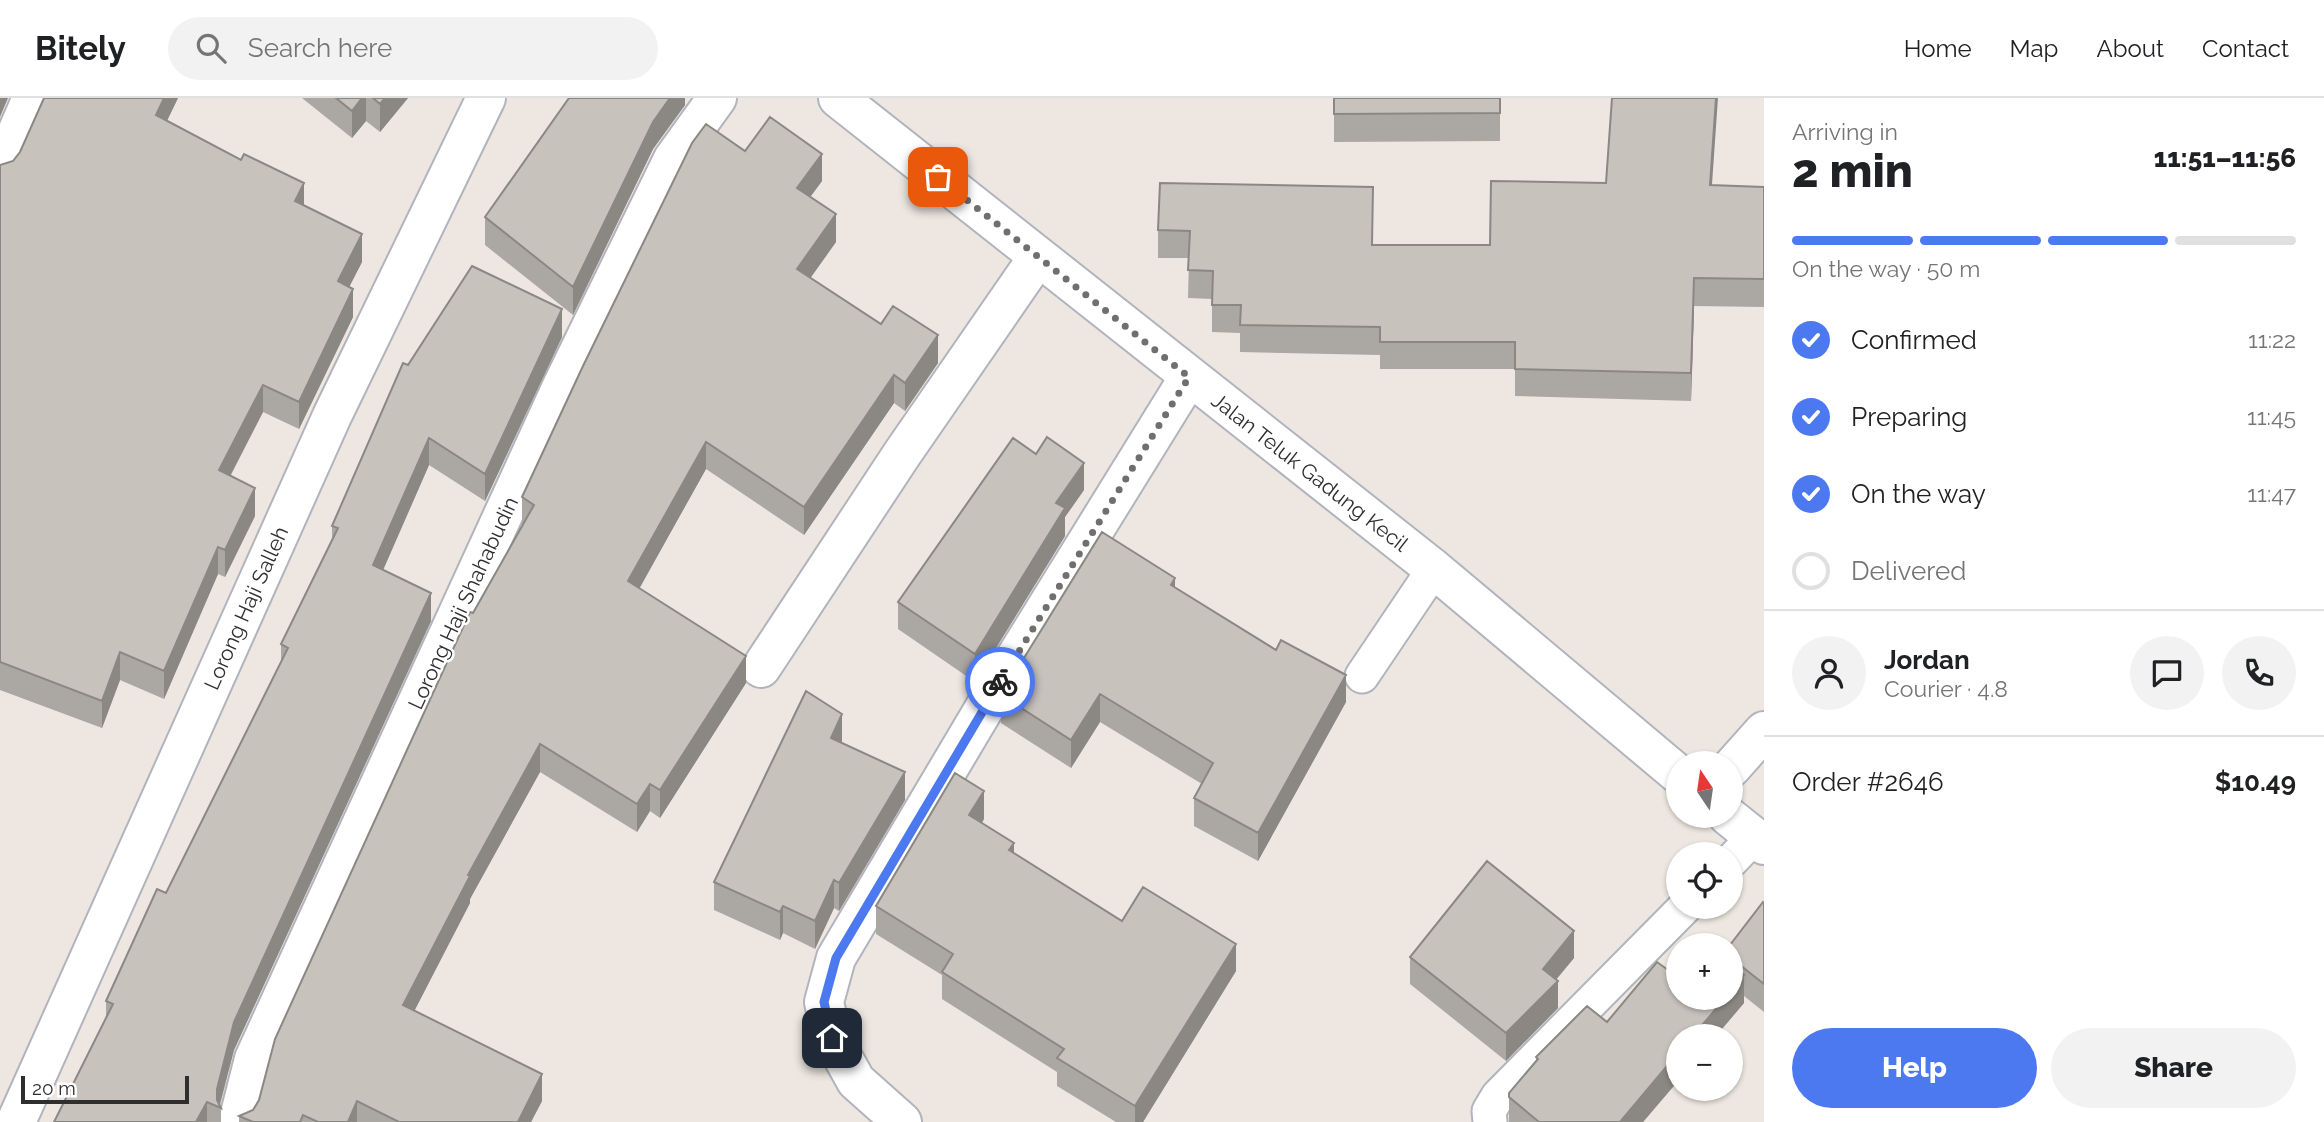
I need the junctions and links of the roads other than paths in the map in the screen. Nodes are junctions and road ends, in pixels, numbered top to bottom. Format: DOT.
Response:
graph roads {
  1 [pos="32,98"];
  2 [pos="486,98"];
  3 [pos="717,98"];
  4 [pos="838,98"];
  5 [pos="0,171"];
  6 [pos="1038,257"];
  7 [pos="1189,377"];
  8 [pos="1434,569"];
  9 [pos="761,668"];
  10 [pos="1362,676"];
  11 [pos="1764,731"];
  12 [pos="1743,755"];
  13 [pos="1666,764"];
  14 [pos="1673,919"];
  15 [pos="16,1122"];
  16 [pos="238,1122"];
  17 [pos="902,1122"];
  18 [pos="1490,1122"];
  1 -- 5 [label="street"];
  2 -- 15 [label="street, Lorong Haji Salleh"];
  3 -- 16 [label="street, Lorong Haji Shahabudin"];
  4 -- 6 [label="street, Jalan Teluk Gadung Kecil"];
  6 -- 7 [label="street, Jalan Teluk Gadung Kecil"];
  6 -- 9 [label="street"];
  7 -- 8 [label="street, Jalan Teluk Gadung Kecil"];
  7 -- 17 [label="street"];
  8 -- 10 [label="lane"];
  8 -- 13 [label="street, Jalan Teluk Gadung Kecil"];
  11 -- 12 [label="street"];
  14 -- 18 [label="lane"];
}
